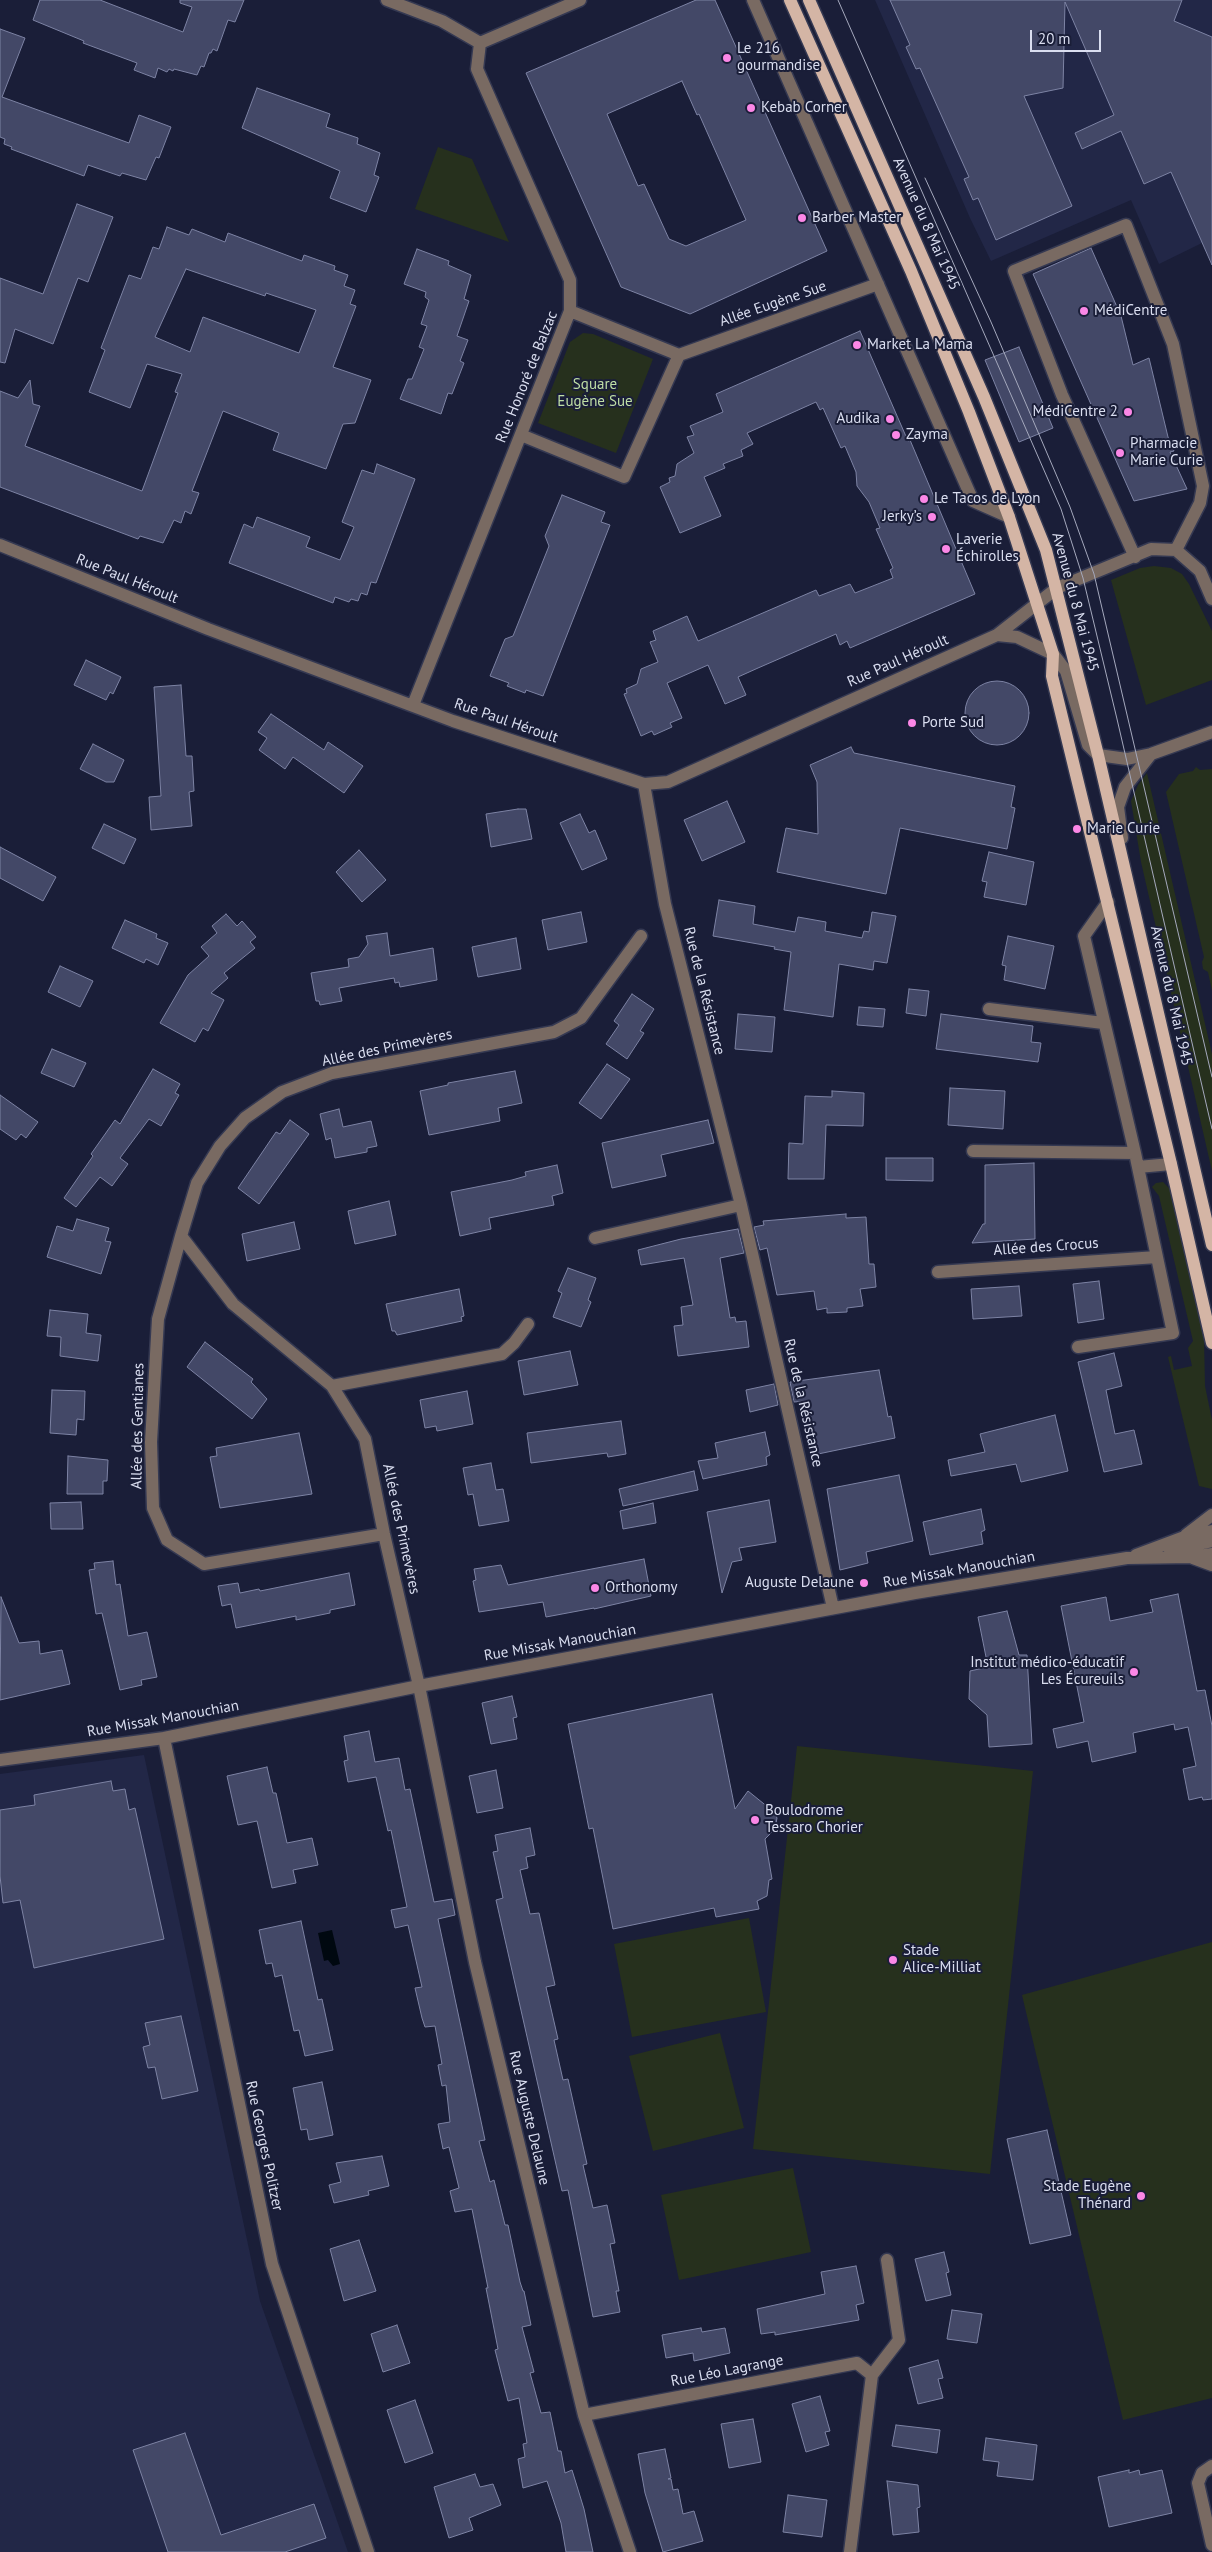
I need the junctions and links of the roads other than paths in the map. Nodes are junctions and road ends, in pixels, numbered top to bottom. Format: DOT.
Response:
graph roads {
  1 [pos="387,0"];
  2 [pos="580,0"];
  3 [pos="753,0"];
  4 [pos="790,0"];
  5 [pos="809,0"];
  6 [pos="480,43"];
  7 [pos="878,284"];
  8 [pos="570,311"];
  9 [pos="679,355"];
  10 [pos="521,435"];
  11 [pos="1009,517"];
  12 [pos="0,545"];
  13 [pos="1176,550"];
  14 [pos="1135,557"];
  15 [pos="1057,588"];
  16 [pos="1212,599"];
  17 [pos="1036,605"];
  18 [pos="997,635"];
  19 [pos="1052,654"];
  20 [pos="414,705"];
  21 [pos="1212,732"];
  22 [pos="1152,754"];
  23 [pos="1098,755"];
  24 [pos="644,784"];
  25 [pos="1126,874"];
  26 [pos="1108,902"];
  27 [pos="641,936"];
  28 [pos="989,1009"];
  29 [pos="1103,1023"];
  30 [pos="973,1151"];
  31 [pos="1135,1153"];
  32 [pos="1171,1164"];
  33 [pos="1138,1168"];
  34 [pos="741,1205"];
  35 [pos="181,1236"];
  36 [pos="595,1238"];
  37 [pos="1212,1245"];
  38 [pos="1157,1257"];
  39 [pos="938,1272"];
  40 [pos="528,1324"];
  41 [pos="1212,1343"];
  42 [pos="1078,1347"];
  43 [pos="332,1386"];
  44 [pos="1212,1515"];
  45 [pos="1212,1531"];
  46 [pos="384,1534"];
  47 [pos="1184,1537"];
  48 [pos="1212,1542"];
  49 [pos="1212,1554"];
  50 [pos="1191,1557"];
  51 [pos="1127,1558"];
  52 [pos="1154,1558"];
  53 [pos="1212,1564"];
  54 [pos="833,1608"];
  55 [pos="419,1686"];
  56 [pos="164,1738"];
  57 [pos="0,1760"];
  58 [pos="886,2260"];
  59 [pos="872,2375"];
  60 [pos="584,2415"];
  61 [pos="1212,2466"];
  62 [pos="1212,2545"];
  63 [pos="368,2552"];
  64 [pos="630,2552"];
  65 [pos="850,2552"];
  1 -- 6 [label="street"];
  2 -- 6 [label="street"];
  3 -- 7 [label="street"];
  4 -- 11 [label="main road"];
  5 -- 15 [label="main road, Avenue du 8 Mai 1945"];
  6 -- 8 [label="street, Rue Honoré de Balzac"];
  7 -- 9 [label="street, Allée Eugène Sue"];
  7 -- 11 [label="street"];
  8 -- 9 [label="street"];
  8 -- 10 [label="street, Rue Honoré de Balzac"];
  9 -- 10 [label="street"];
  10 -- 20 [label="street, Rue Honoré de Balzac"];
  11 -- 17 [label="main road"];
  12 -- 20 [label="street, Rue Paul Héroult"];
  13 -- 14 [label="street, Rue Paul Héroult"];
  13 -- 14 [label="street"];
  13 -- 16 [label="street"];
  14 -- 15 [label="street, Rue Paul Héroult"];
  15 -- 17 [label="street, Rue Paul Héroult"];
  15 -- 23 [label="main road, Avenue du 8 Mai 1945"];
  17 -- 18 [label="street, Rue Paul Héroult"];
  17 -- 19 [label="main road"];
  18 -- 19 [label="street"];
  18 -- 24 [label="street, Rue Paul Héroult"];
  19 -- 23 [label="street"];
  19 -- 26 [label="main road"];
  20 -- 24 [label="street, Rue Paul Héroult"];
  21 -- 22 [label="street"];
  22 -- 23 [label="street"];
  22 -- 25 [label="street"];
  23 -- 25 [label="main road, Avenue du 8 Mai 1945"];
  24 -- 34 [label="street, Rue de la Résistance"];
  25 -- 37 [label="main road, Avenue du 8 Mai 1945"];
  26 -- 29 [label="street"];
  26 -- 32 [label="main road"];
  27 -- 35 [label="street, Allée des Primevères"];
  28 -- 29 [label="street"];
  29 -- 31 [label="street"];
  30 -- 31 [label="street"];
  31 -- 33 [label="street"];
  32 -- 33 [label="street"];
  32 -- 41 [label="main road"];
  33 -- 38 [label="street"];
  34 -- 36 [label="street"];
  34 -- 54 [label="street, Rue de la Résistance"];
  35 -- 43 [label="street, Allée des Primevères"];
  35 -- 46 [label="street, Allée des Gentianes"];
  38 -- 39 [label="street, Allée des Crocus"];
  38 -- 42 [label="street"];
  40 -- 43 [label="street"];
  43 -- 46 [label="street, Allée des Primevères"];
  44 -- 47 [label="street"];
  45 -- 47 [label="street, Rue Missak Manouchian"];
  46 -- 55 [label="street, Allée des Primevères"];
  47 -- 51 [label="street, Rue Missak Manouchian"];
  48 -- 52 [label="street"];
  49 -- 50 [label="street, Rue Missak Manouchian"];
  50 -- 52 [label="street, Rue Missak Manouchian"];
  50 -- 53 [label="street"];
  51 -- 52 [label="street, Rue Missak Manouchian"];
  51 -- 54 [label="street, Rue Missak Manouchian"];
  54 -- 55 [label="street, Rue Missak Manouchian"];
  55 -- 56 [label="street, Rue Missak Manouchian"];
  55 -- 60 [label="street, Rue Auguste Delaune"];
  56 -- 57 [label="street, Rue Missak Manouchian"];
  56 -- 63 [label="street, Rue Georges Politzer"];
  58 -- 59 [label="street"];
  59 -- 60 [label="street, Rue Léo Lagrange"];
  59 -- 65 [label="street"];
  60 -- 64 [label="street, Rue Auguste Delaune"];
  61 -- 62 [label="street"];
}
